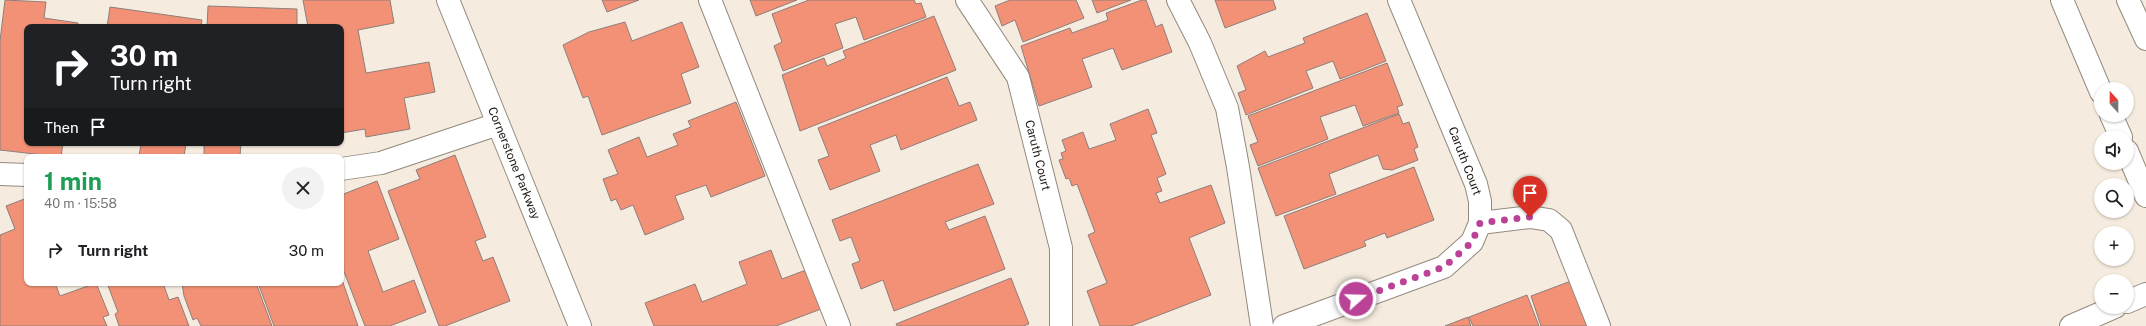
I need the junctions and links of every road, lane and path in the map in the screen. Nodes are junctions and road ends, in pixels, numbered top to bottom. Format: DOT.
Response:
graph roads {
  1 [pos="448,0"];
  2 [pos="710,0"];
  3 [pos="967,0"];
  4 [pos="1178,0"];
  5 [pos="1399,0"];
  6 [pos="2062,0"];
  7 [pos="2128,0"];
  8 [pos="2146,39"];
  9 [pos="2097,82"];
  10 [pos="498,124"];
  11 [pos="2134,162"];
  12 [pos="344,169"];
  13 [pos="2141,173"];
  14 [pos="0,174"];
  15 [pos="24,175"];
  16 [pos="2146,196"];
  17 [pos="1480,223"];
  18 [pos="2146,294"];
  19 [pos="2134,299"];
  20 [pos="2099,314"];
  21 [pos="580,326"];
  22 [pos="839,326"];
  23 [pos="1061,326"];
  24 [pos="1262,326"];
  25 [pos="1284,326"];
  26 [pos="1600,326"];
  27 [pos="2071,326"];
  1 -- 10 [label="main road, Cornerstone Parkway"];
  2 -- 22 [label="main road"];
  3 -- 23 [label="main road, Caruth Court"];
  4 -- 24 [label="main road"];
  5 -- 17 [label="main road, Caruth Court"];
  6 -- 9 [label="main road"];
  7 -- 8 [label="main road"];
  10 -- 12 [label="main road"];
  10 -- 21 [label="main road, Cornerstone Parkway"];
  11 -- 13 [label="main road"];
  13 -- 16 [label="main road"];
  14 -- 15 [label="main road"];
  17 -- 25 [label="main road, Caruth Court"];
  17 -- 26 [label="main road"];
  18 -- 19 [label="main road"];
  20 -- 27 [label="main road"];
}
